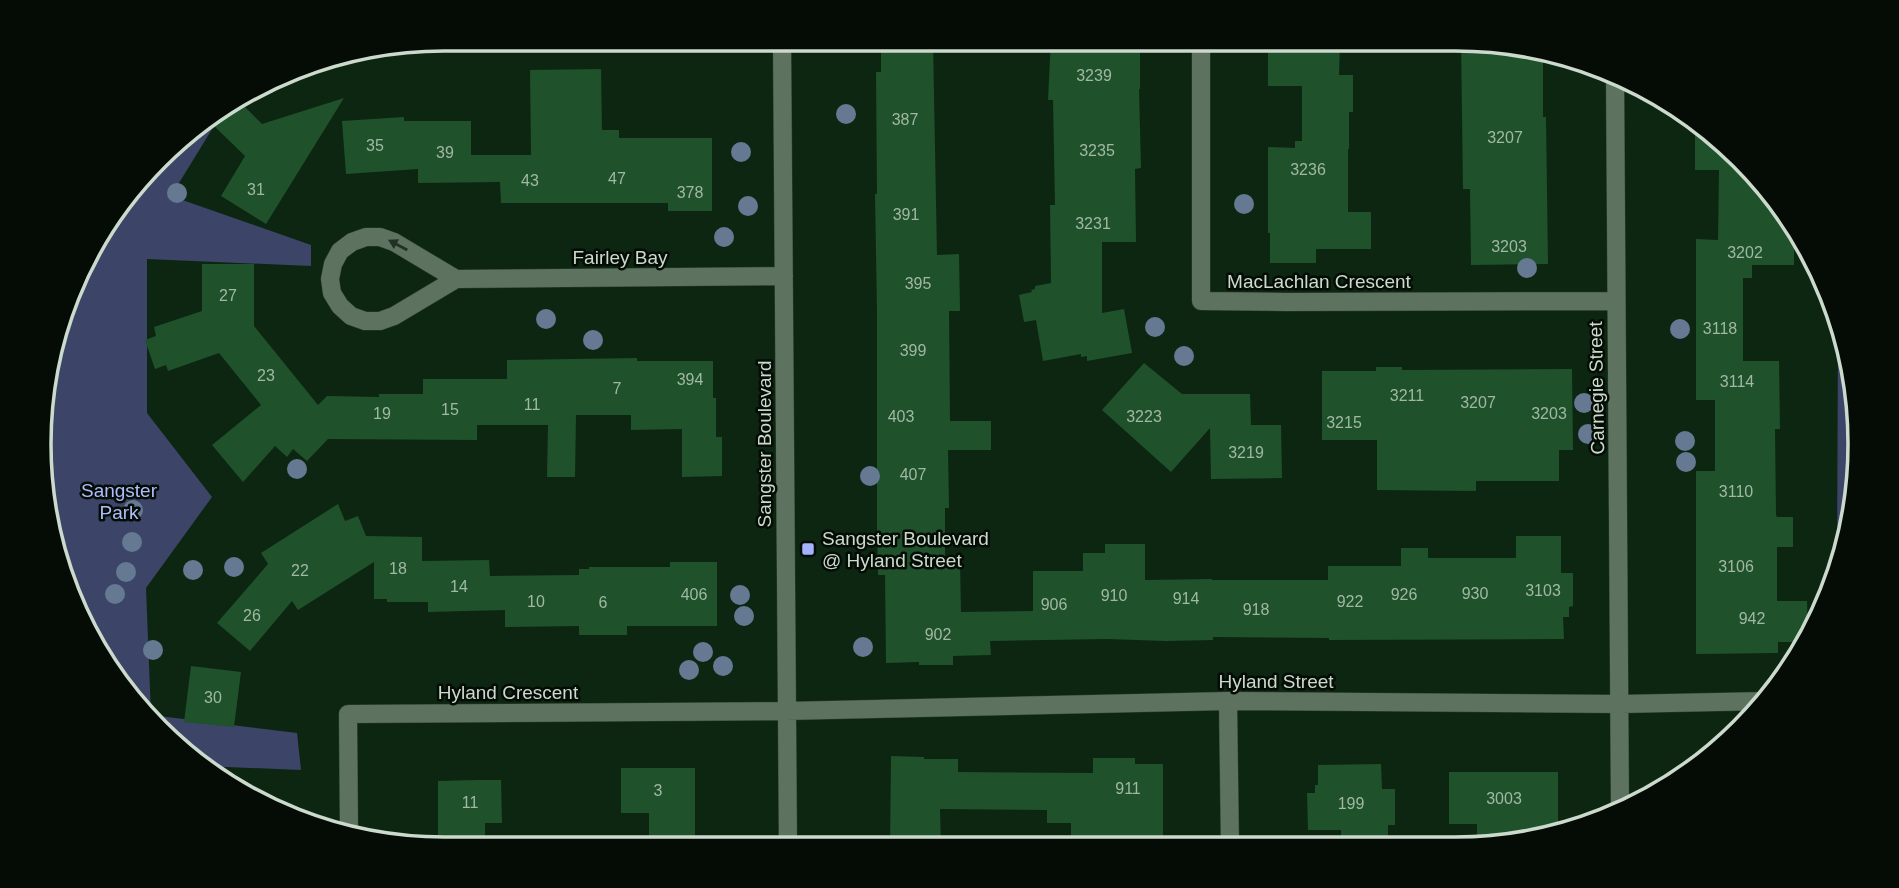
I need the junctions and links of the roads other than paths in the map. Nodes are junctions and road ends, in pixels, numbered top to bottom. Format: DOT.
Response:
graph roads {
  1 [pos="782,51"];
  2 [pos="1201,51"];
  3 [pos="1615,85"];
  4 [pos="785,276"];
  5 [pos="456,279"];
  6 [pos="1616,301"];
  7 [pos="1228,701"];
  8 [pos="1752,701"];
  9 [pos="1620,704"];
  10 [pos="786,710"];
  11 [pos="1619,801"];
  12 [pos="349,826"];
  13 [pos="788,837"];
  14 [pos="1230,837"];
  1 -- 4 [label="street, Sangster Boulevard"];
  2 -- 6 [label="street, MacLachlan Crescent"];
  3 -- 6 [label="street, Carnegie Street"];
  4 -- 5 [label="street, Fairley Bay"];
  4 -- 10 [label="street, Sangster Boulevard"];
  5 -- 5 [label="street, one-way"];
  6 -- 9 [label="street, Carnegie Street"];
  7 -- 9 [label="street, Hyland Street"];
  7 -- 10 [label="street, Hyland Street"];
  7 -- 14 [label="street"];
  8 -- 9 [label="street, Hyland Street"];
  9 -- 11 [label="street, Carnegie Street"];
  10 -- 12 [label="street, Hyland Crescent"];
  10 -- 13 [label="street, Sangster Boulevard"];
}
